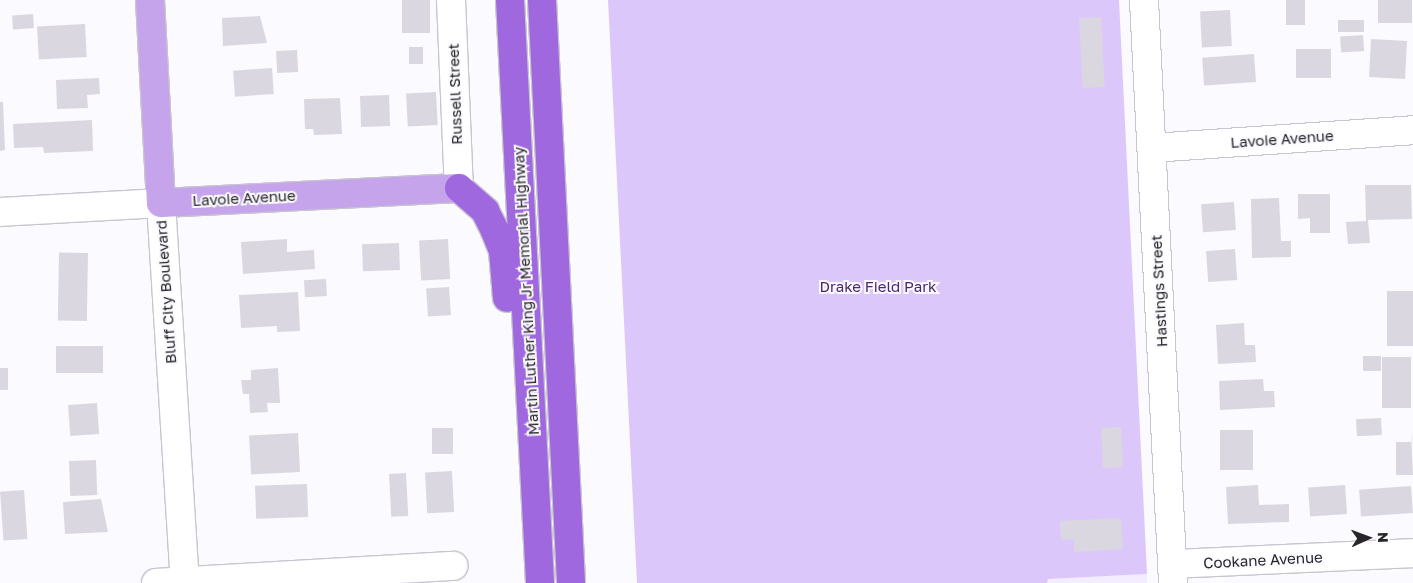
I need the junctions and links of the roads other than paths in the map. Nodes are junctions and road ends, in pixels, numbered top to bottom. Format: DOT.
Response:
graph roads {
  1 [pos="150,0"];
  2 [pos="451,0"];
  3 [pos="510,0"];
  4 [pos="542,0"];
  5 [pos="1144,0"];
  6 [pos="1413,130"];
  7 [pos="1152,148"];
  8 [pos="459,188"];
  9 [pos="161,203"];
  10 [pos="0,212"];
  11 [pos="536,502"];
  12 [pos="1413,553"];
  13 [pos="454,566"];
  14 [pos="1173,574"];
  15 [pos="343,580"];
  16 [pos="184,582"];
  17 [pos="156,583"];
  18 [pos="540,583"];
  19 [pos="571,583"];
  1 -- 9 [label="main road, Bluff City Boulevard"];
  2 -- 8 [label="street, Russell Street"];
  3 -- 11 [label="highway, Martin Luther King Jr Memorial Highway"];
  4 -- 19 [label="highway, Martin Luther King Jr Memorial Highway"];
  5 -- 7 [label="street, Hastings Street"];
  6 -- 7 [label="street, Lavoie Avenue"];
  7 -- 14 [label="street, Hastings Street"];
  8 -- 9 [label="main road, Lavoie Avenue"];
  8 -- 11 [label="highway"];
  9 -- 10 [label="street, Lavoie Avenue"];
  9 -- 16 [label="street, Bluff City Boulevard"];
  11 -- 18 [label="highway, Martin Luther King Jr Memorial Highway"];
  12 -- 14 [label="street, Cookane Avenue"];
  13 -- 15 [label="street"];
  15 -- 16 [label="street"];
  16 -- 17 [label="street"];
}
